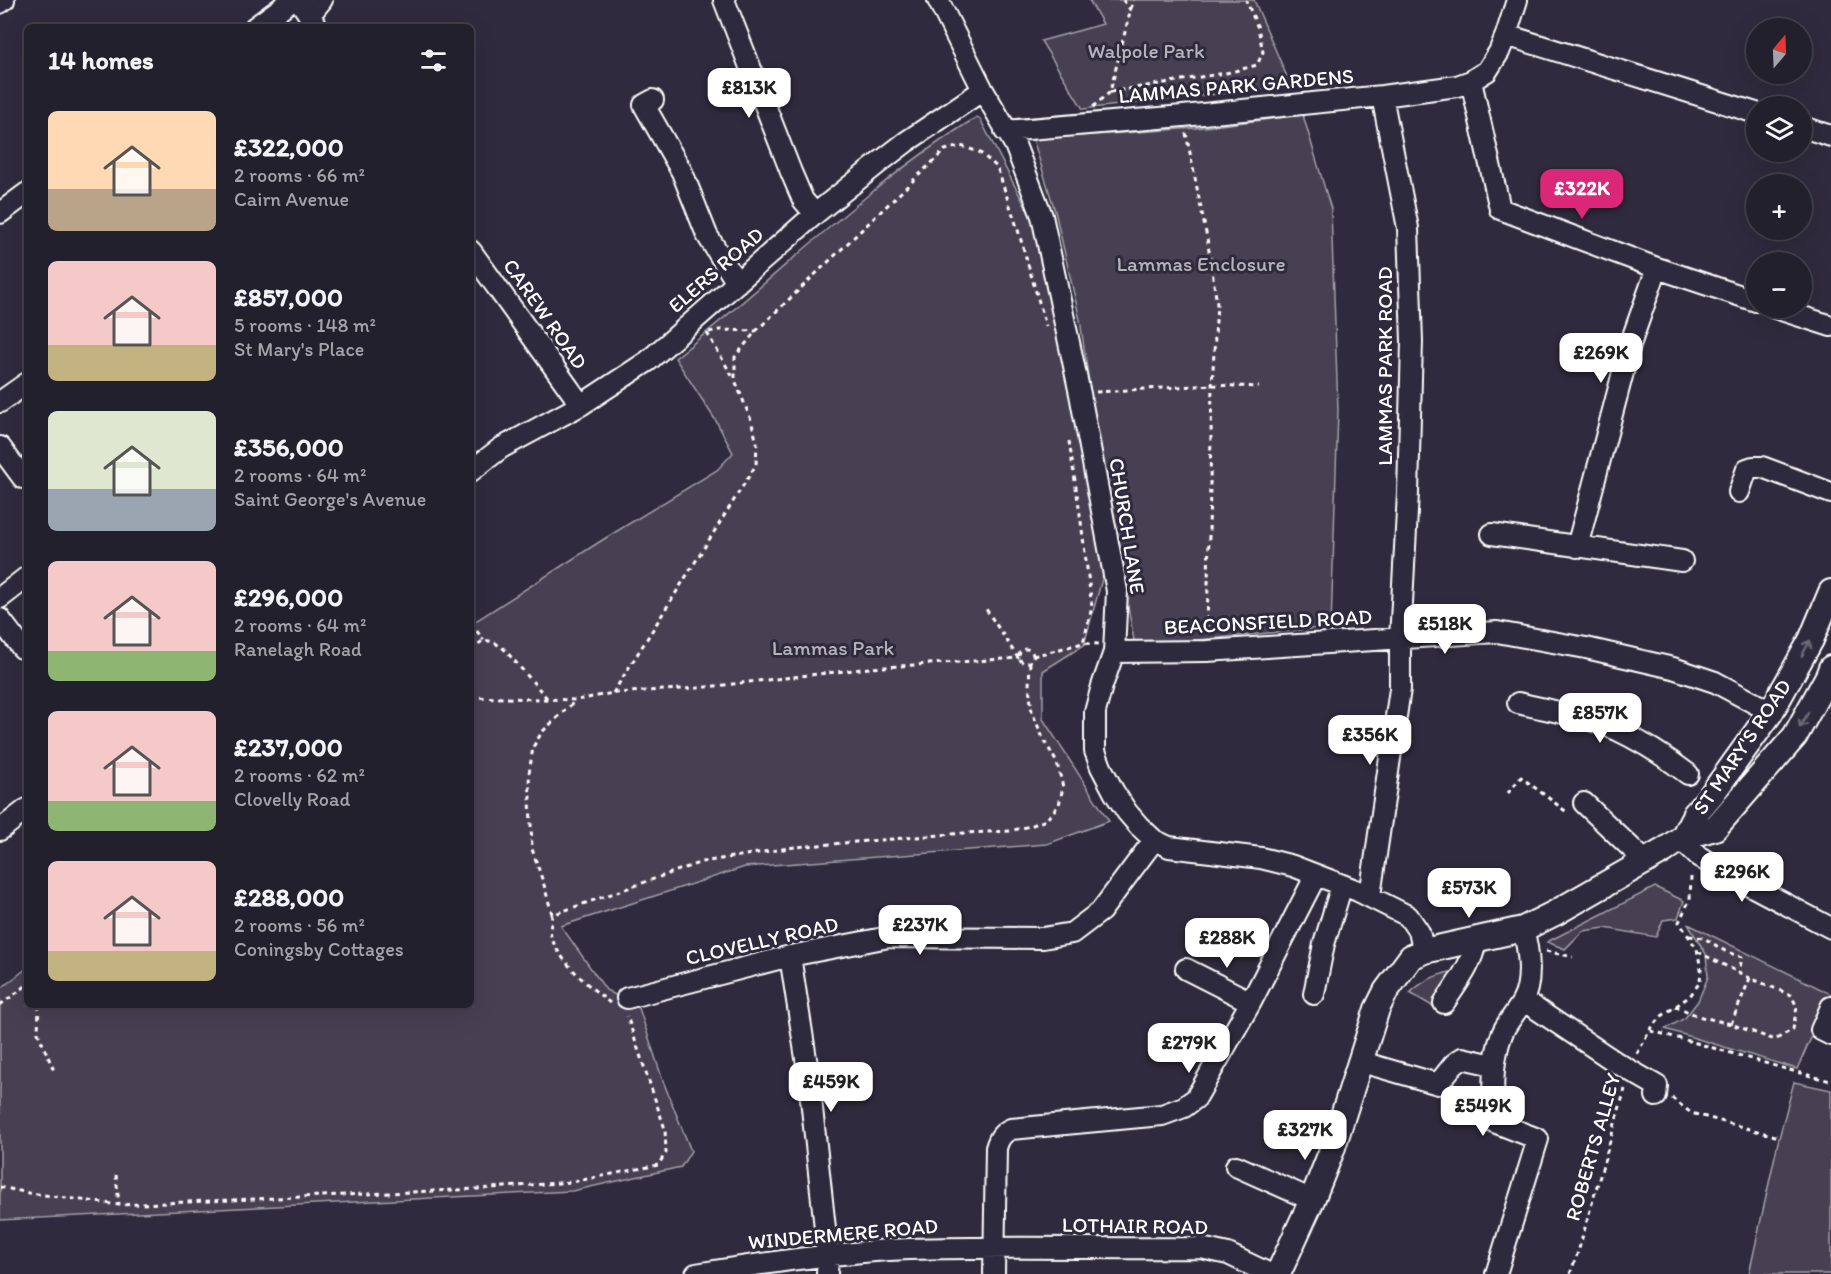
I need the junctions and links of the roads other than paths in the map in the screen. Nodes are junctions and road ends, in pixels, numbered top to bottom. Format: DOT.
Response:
graph roads {
  1 [pos="4,0"];
  2 [pos="292,0"];
  3 [pos="322,0"];
  4 [pos="724,0"];
  5 [pos="938,0"];
  6 [pos="1517,0"];
  7 [pos="0,3"];
  8 [pos="308,14"];
  9 [pos="259,24"];
  10 [pos="1506,35"];
  11 [pos="1471,81"];
  12 [pos="983,90"];
  13 [pos="1382,96"];
  14 [pos="653,100"];
  15 [pos="1746,110"];
  16 [pos="1005,130"];
  17 [pos="1812,130"];
  18 [pos="1831,136"];
  19 [pos="24,196"];
  20 [pos="0,213"];
  21 [pos="815,214"];
  22 [pos="474,255"];
  23 [pos="1657,268"];
  24 [pos="737,284"];
  25 [pos="1746,298"];
  26 [pos="1806,318"];
  27 [pos="1831,326"];
  28 [pos="24,385"];
  29 [pos="0,402"];
  30 [pos="580,405"];
  31 [pos="0,447"];
  32 [pos="474,469"];
  33 [pos="24,477"];
  34 [pos="1738,492"];
  35 [pos="1831,493"];
  36 [pos="1492,534"];
  37 [pos="1578,547"];
  38 [pos="1682,561"];
  39 [pos="24,580"];
  40 [pos="1831,592"];
  41 [pos="0,598"];
  42 [pos="0,619"];
  43 [pos="1400,639"];
  44 [pos="22,648"];
  45 [pos="1115,648"];
  46 [pos="1831,668"];
  47 [pos="1518,703"];
  48 [pos="1771,712"];
  49 [pos="1699,784"];
  50 [pos="1586,806"];
  51 [pos="24,811"];
  52 [pos="0,830"];
  53 [pos="1682,838"];
  54 [pos="1154,840"];
  55 [pos="1645,861"];
  56 [pos="1316,875"];
  57 [pos="1342,885"];
  58 [pos="1370,896"];
  59 [pos="1831,927"];
  60 [pos="1523,929"];
  61 [pos="1476,939"];
  62 [pos="1424,951"];
  63 [pos="790,956"];
  64 [pos="1186,969"];
  65 [pos="1314,994"];
  66 [pos="627,998"];
  67 [pos="1523,1000"];
  68 [pos="1251,1002"];
  69 [pos="1444,1003"];
  70 [pos="1831,1007"];
  71 [pos="1831,1035"];
  72 [pos="1360,1059"];
  73 [pos="1494,1065"];
  74 [pos="1656,1091"];
  75 [pos="1236,1166"];
  76 [pos="1312,1200"];
  77 [pos="994,1248"];
  78 [pos="828,1265"];
  79 [pos="696,1274"];
  80 [pos="994,1274"];
  81 [pos="1270,1274"];
  82 [pos="1278,1274"];
  83 [pos="1496,1274"];
  1 -- 7 [label="street"];
  2 -- 9 [label="street"];
  3 -- 8 [label="street"];
  4 -- 21 [label="street"];
  5 -- 12 [label="street, CHURCH LANE"];
  6 -- 10 [label="street"];
  10 -- 11 [label="street"];
  10 -- 15 [label="street"];
  11 -- 13 [label="street, LAMMAS PARK GARDENS"];
  11 -- 23 [label="street"];
  12 -- 16 [label="street, CHURCH LANE"];
  12 -- 21 [label="street, ELERS ROAD"];
  13 -- 16 [label="street, LAMMAS PARK GARDENS"];
  13 -- 43 [label="street, LAMMAS PARK ROAD"];
  14 -- 24 [label="street"];
  16 -- 45 [label="street, CHURCH LANE"];
  17 -- 18 [label="street"];
  19 -- 20 [label="street"];
  21 -- 24 [label="street, ELERS ROAD"];
  22 -- 30 [label="street, CAREW ROAD"];
  23 -- 25 [label="street"];
  23 -- 37 [label="street"];
  24 -- 30 [label="street, ELERS ROAD"];
  26 -- 27 [label="street"];
  28 -- 29 [label="street"];
  30 -- 32 [label="street, ELERS ROAD"];
  31 -- 33 [label="street"];
  34 -- 35 [label="street"];
  36 -- 37 [label="street"];
  37 -- 38 [label="street"];
  39 -- 41 [label="street"];
  48 -- 40 [label="main road, ST MARY'S ROAD, one-way"];
  42 -- 44 [label="street"];
  43 -- 45 [label="street, BEACONSFIELD ROAD"];
  43 -- 48 [label="street, BEACONSFIELD ROAD"];
  43 -- 58 [label="street, LAMMAS PARK ROAD"];
  45 -- 54 [label="street, CHURCH LANE"];
  46 -- 53 [label="main road, ST MARY'S ROAD, one-way"];
  47 -- 49 [label="street"];
  48 -- 49 [label="main road, ST MARY'S ROAD"];
  49 -- 53 [label="main road, ST MARY'S ROAD"];
  50 -- 55 [label="street"];
  51 -- 52 [label="street"];
  53 -- 55 [label="main road, ST MARY'S ROAD"];
  53 -- 59 [label="street"];
  54 -- 56 [label="street, CHURCH LANE"];
  54 -- 63 [label="street, CLOVELLY ROAD"];
  55 -- 60 [label="main road, ST MARY'S ROAD"];
  56 -- 57 [label="street, CHURCH LANE"];
  56 -- 68 [label="street"];
  57 -- 58 [label="street, CHURCH LANE"];
  57 -- 65 [label="street"];
  58 -- 62 [label="street, CHURCH LANE"];
  60 -- 61 [label="main road, ST MARY'S ROAD"];
  60 -- 67 [label="street"];
  61 -- 62 [label="main road, ST MARY'S ROAD"];
  61 -- 69 [label="street"];
  62 -- 72 [label="main road"];
  63 -- 66 [label="street, CLOVELLY ROAD"];
  63 -- 78 [label="street"];
  64 -- 68 [label="street"];
  67 -- 73 [label="street"];
  67 -- 74 [label="street"];
  68 -- 77 [label="street"];
  70 -- 71 [label="street"];
  72 -- 73 [label="street"];
  72 -- 76 [label="main road"];
  73 -- 83 [label="street"];
  75 -- 76 [label="street"];
  76 -- 82 [label="main road"];
  77 -- 78 [label="street, WINDERMERE ROAD"];
  77 -- 80 [label="street"];
  77 -- 81 [label="street, LOTHAIR ROAD"];
  78 -- 79 [label="street, WINDERMERE ROAD"];
}
